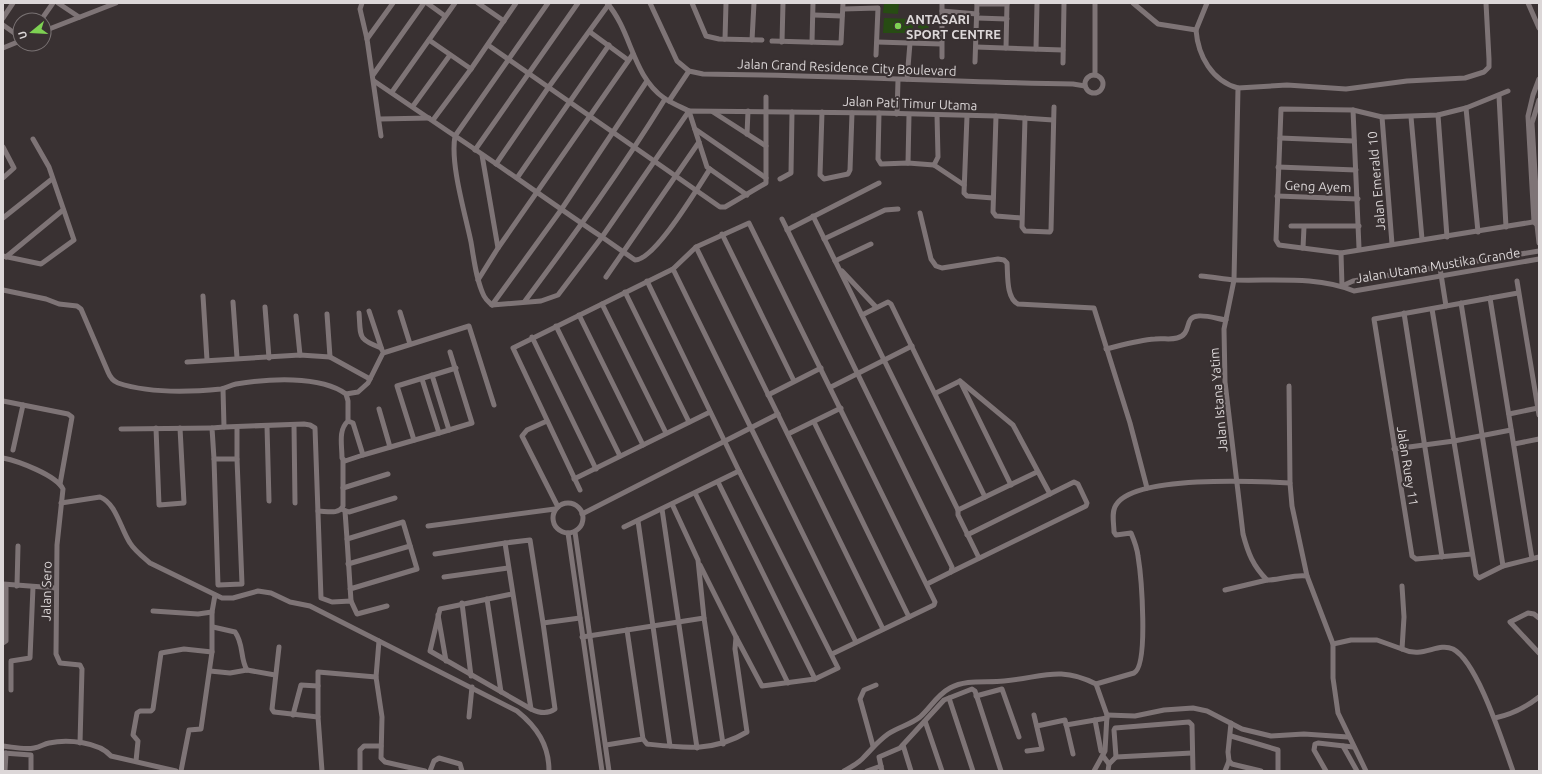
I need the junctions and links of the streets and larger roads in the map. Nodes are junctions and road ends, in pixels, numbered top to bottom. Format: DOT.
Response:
graph roads {
  1 [pos="13,3"];
  2 [pos="53,3"];
  3 [pos="58,3"];
  4 [pos="116,3"];
  5 [pos="362,3"];
  6 [pos="393,3"];
  7 [pos="425,3"];
  8 [pos="455,3"];
  9 [pos="516,3"];
  10 [pos="548,3"];
  11 [pos="578,3"];
  12 [pos="650,3"];
  13 [pos="692,3"];
  14 [pos="697,3"];
  15 [pos="726,3"];
  16 [pos="754,3"];
  17 [pos="783,3"];
  18 [pos="813,3"];
  19 [pos="844,3"];
  20 [pos="942,3"];
  21 [pos="977,3"];
  22 [pos="1007,3"];
  23 [pos="1037,3"];
  24 [pos="1064,3"];
  25 [pos="1095,3"];
  26 [pos="1133,3"];
  27 [pos="1207,3"];
  28 [pos="1486,3"];
  29 [pos="1528,3"];
  30 [pos="482,4"];
  31 [pos="608,4"];
  32 [pos="878,6"];
  33 [pos="843,9"];
  34 [pos="694,11"];
  35 [pos="942,11"];
  36 [pos="47,12"];
  37 [pos="814,15"];
  38 [pos="445,16"];
  39 [pos="842,16"];
  40 [pos="977,16"];
  41 [pos="79,17"];
  42 [pos="3,18"];
  43 [pos="1007,19"];
  44 [pos="504,21"];
  45 [pos="3,25"];
  46 [pos="52,28"];
  47 [pos="1539,28"];
  48 [pos="1196,30"];
  49 [pos="12,32"];
  50 [pos="590,32"];
  51 [pos="367,39"];
  52 [pos="724,39"];
  53 [pos="428,40"];
  54 [pos="752,40"];
  55 [pos="762,40"];
  56 [pos="772,41"];
  57 [pos="782,42"];
  58 [pos="812,42"];
  59 [pos="877,42"];
  60 [pos="910,43"];
  61 [pos="941,44"];
  62 [pos="488,46"];
  63 [pos="609,46"];
  64 [pos="976,47"];
  65 [pos="1006,48"];
  66 [pos="1036,49"];
  67 [pos="1063,50"];
  68 [pos="633,54"];
  69 [pos="450,55"];
  70 [pos="876,55"];
  71 [pos="942,57"];
  72 [pos="509,60"];
  73 [pos="628,60"];
  74 [pos="975,62"];
  75 [pos="1063,63"];
  76 [pos="471,69"];
  77 [pos="689,70"];
  78 [pos="530,74"];
  79 [pos="1095,75"];
  80 [pos="373,78"];
  81 [pos="908,79"];
  82 [pos="1539,79"];
  83 [pos="898,80"];
  84 [pos="648,81"];
  85 [pos="1085,86"];
  86 [pos="548,88"];
  87 [pos="1238,88"];
  88 [pos="1508,91"];
  89 [pos="392,92"];
  90 [pos="1498,96"];
  91 [pos="766,97"];
  92 [pos="667,100"];
  93 [pos="1539,100"];
  94 [pos="568,103"];
  95 [pos="413,106"];
  96 [pos="1054,106"];
  97 [pos="1466,108"];
  98 [pos="1353,110"];
  99 [pos="689,111"];
  100 [pos="712,111"];
  101 [pos="748,111"];
  102 [pos="766,111"];
  103 [pos="792,112"];
  104 [pos="822,112"];
  105 [pos="852,112"];
  106 [pos="879,113"];
  107 [pos="897,114"];
  108 [pos="909,115"];
  109 [pos="938,115"];
  110 [pos="1438,115"];
  111 [pos="589,116"];
  112 [pos="967,116"];
  113 [pos="996,116"];
  114 [pos="1382,117"];
  115 [pos="1411,117"];
  116 [pos="1026,118"];
  117 [pos="380,119"];
  118 [pos="431,119"];
  119 [pos="1053,120"];
  120 [pos="1530,123"];
  121 [pos="695,128"];
  122 [pos="614,133"];
  123 [pos="747,134"];
  124 [pos="381,136"];
  125 [pos="455,136"];
  126 [pos="32,138"];
  127 [pos="1280,138"];
  128 [pos="1354,141"];
  129 [pos="699,142"];
  130 [pos="766,146"];
  131 [pos="3,147"];
  132 [pos="635,148"];
  133 [pos="475,150"];
  134 [pos="482,155"];
  135 [pos="655,161"];
  136 [pos="908,163"];
  137 [pos="496,164"];
  138 [pos="934,165"];
  139 [pos="1278,167"];
  140 [pos="710,169"];
  141 [pos="1356,170"];
  142 [pos="676,175"];
  143 [pos="3,178"];
  144 [pos="517,178"];
  145 [pos="766,178"];
  146 [pos="52,179"];
  147 [pos="780,179"];
  148 [pos="879,183"];
  149 [pos="964,185"];
  150 [pos="696,190"];
  151 [pos="536,193"];
  152 [pos="747,195"];
  153 [pos="1277,196"];
  154 [pos="993,198"];
  155 [pos="1358,199"];
  156 [pos="898,209"];
  157 [pos="63,210"];
  158 [pos="561,210"];
  159 [pos="920,213"];
  160 [pos="813,216"];
  161 [pos="3,218"];
  162 [pos="1021,218"];
  163 [pos="782,219"];
  164 [pos="1537,223"];
  165 [pos="582,224"];
  166 [pos="1291,226"];
  167 [pos="1359,226"];
  168 [pos="1304,227"];
  169 [pos="1506,227"];
  170 [pos="787,230"];
  171 [pos="1478,232"];
  172 [pos="722,234"];
  173 [pos="1447,237"];
  174 [pos="602,238"];
  175 [pos="824,239"];
  176 [pos="1422,239"];
  177 [pos="1539,243"];
  178 [pos="871,244"];
  179 [pos="1392,244"];
  180 [pos="696,247"];
  181 [pos="498,248"];
  182 [pos="1303,248"];
  183 [pos="1359,248"];
  184 [pos="1539,250"];
  185 [pos="623,252"];
  186 [pos="1341,252"];
  187 [pos="5,256"];
  188 [pos="1539,259"];
  189 [pos="835,261"];
  190 [pos="838,267"];
  191 [pos="1440,268"];
  192 [pos="673,269"];
  193 [pos="1201,276"];
  194 [pos="1441,276"];
  195 [pos="606,277"];
  196 [pos="478,280"];
  197 [pos="1234,280"];
  198 [pos="647,281"];
  199 [pos="1517,281"];
  200 [pos="1342,286"];
  201 [pos="3,290"];
  202 [pos="625,292"];
  203 [pos="1518,293"];
  204 [pos="203,296"];
  205 [pos="1490,298"];
  206 [pos="525,301"];
  207 [pos="233,302"];
  208 [pos="1461,303"];
  209 [pos="602,304"];
  210 [pos="492,305"];
  211 [pos="1446,306"];
  212 [pos="265,307"];
  213 [pos="876,307"];
  214 [pos="1432,309"];
  215 [pos="369,311"];
  216 [pos="400,312"];
  217 [pos="358,313"];
  218 [pos="1404,313"];
  219 [pos="327,314"];
  220 [pos="579,315"];
  221 [pos="862,315"];
  222 [pos="296,316"];
  223 [pos="1226,320"];
  224 [pos="556,326"];
  225 [pos="532,338"];
  226 [pos="410,344"];
  227 [pos="912,346"];
  228 [pos="1106,349"];
  229 [pos="382,351"];
  230 [pos="450,352"];
  231 [pos="300,355"];
  232 [pos="330,357"];
  233 [pos="237,358"];
  234 [pos="269,358"];
  235 [pos="208,360"];
  236 [pos="884,360"];
  237 [pos="187,362"];
  238 [pos="456,368"];
  239 [pos="821,368"];
  240 [pos="858,374"];
  241 [pos="432,375"];
  242 [pos="370,379"];
  243 [pos="422,379"];
  244 [pos="960,381"];
  245 [pos="794,382"];
  246 [pos="1288,386"];
  247 [pos="831,387"];
  248 [pos="223,389"];
  249 [pos="936,393"];
  250 [pos="346,394"];
  251 [pos="768,395"];
  252 [pos="3,401"];
  253 [pos="23,405"];
  254 [pos="494,405"];
  255 [pos="841,408"];
  256 [pos="1538,408"];
  257 [pos="380,409"];
  258 [pos="710,412"];
  259 [pos="778,414"];
  260 [pos="1509,414"];
  261 [pos="1539,415"];
  262 [pos="348,421"];
  263 [pos="547,421"];
  264 [pos="689,422"];
  265 [pos="814,422"];
  266 [pos="294,425"];
  267 [pos="267,426"];
  268 [pos="237,427"];
  269 [pos="156,428"];
  270 [pos="180,428"];
  271 [pos="212,428"];
  272 [pos="224,428"];
  273 [pos="751,428"];
  274 [pos="120,429"];
  275 [pos="449,430"];
  276 [pos="1511,430"];
  277 [pos="439,433"];
  278 [pos="666,433"];
  279 [pos="788,434"];
  280 [pos="1483,436"];
  281 [pos="1539,439"];
  282 [pos="414,440"];
  283 [pos="724,441"];
  284 [pos="1454,441"];
  285 [pos="1425,444"];
  286 [pos="1514,444"];
  287 [pos="643,445"];
  288 [pos="390,447"];
  289 [pos="1394,449"];
  290 [pos="14,450"];
  291 [pos="364,455"];
  292 [pos="620,456"];
  293 [pos="3,458"];
  294 [pos="214,459"];
  295 [pos="237,459"];
  296 [pos="342,460"];
  297 [pos="596,469"];
  298 [pos="739,471"];
  299 [pos="1037,472"];
  300 [pos="388,474"];
  301 [pos="574,479"];
  302 [pos="1236,481"];
  303 [pos="718,482"];
  304 [pos="1290,483"];
  305 [pos="60,484"];
  306 [pos="1010,485"];
  307 [pos="343,488"];
  308 [pos="1147,488"];
  309 [pos="580,490"];
  310 [pos="694,493"];
  311 [pos="1050,494"];
  312 [pos="985,497"];
  313 [pos="395,498"];
  314 [pos="269,501"];
  315 [pos="62,503"];
  316 [pos="295,503"];
  317 [pos="672,504"];
  318 [pos="557,508"];
  319 [pos="343,510"];
  320 [pos="662,510"];
  321 [pos="958,510"];
  322 [pos="318,511"];
  323 [pos="582,514"];
  324 [pos="638,521"];
  325 [pos="428,526"];
  326 [pos="624,527"];
  327 [pos="575,532"];
  328 [pos="568,534"];
  329 [pos="967,535"];
  330 [pos="347,539"];
  331 [pos="505,543"];
  332 [pos="18,546"];
  333 [pos="410,546"];
  334 [pos="435,554"];
  335 [pos="1472,554"];
  336 [pos="1442,557"];
  337 [pos="1539,557"];
  338 [pos="979,558"];
  339 [pos="1532,559"];
  340 [pos="698,560"];
  341 [pos="348,564"];
  342 [pos="1503,566"];
  343 [pos="508,568"];
  344 [pos="951,572"];
  345 [pos="1307,576"];
  346 [pos="444,577"];
  347 [pos="1267,580"];
  348 [pos="5,584"];
  349 [pos="927,584"];
  350 [pos="17,586"];
  351 [pos="1402,586"];
  352 [pos="33,587"];
  353 [pos="56,588"];
  354 [pos="350,590"];
  355 [pos="1225,590"];
  356 [pos="512,594"];
  357 [pos="215,595"];
  358 [pos="487,599"];
  359 [pos="351,601"];
  360 [pos="462,603"];
  361 [pos="387,606"];
  362 [pos="153,611"];
  363 [pos="438,611"];
  364 [pos="212,612"];
  365 [pos="909,617"];
  366 [pos="580,618"];
  367 [pos="704,618"];
  368 [pos="1539,618"];
  369 [pos="679,622"];
  370 [pos="543,623"];
  371 [pos="654,626"];
  372 [pos="214,627"];
  373 [pos="883,629"];
  374 [pos="627,630"];
  375 [pos="590,636"];
  376 [pos="582,637"];
  377 [pos="736,637"];
  378 [pos="379,641"];
  379 [pos="856,642"];
  380 [pos="3,643"];
  381 [pos="1333,644"];
  382 [pos="279,647"];
  383 [pos="1402,649"];
  384 [pos="212,652"];
  385 [pos="1539,653"];
  386 [pos="832,654"];
  387 [pos="446,661"];
  388 [pos="248,670"];
  389 [pos="210,671"];
  390 [pos="275,675"];
  391 [pos="471,676"];
  392 [pos="376,677"];
  393 [pos="816,679"];
  394 [pos="788,683"];
  395 [pos="1096,684"];
  396 [pos="876,685"];
  397 [pos="318,686"];
  398 [pos="472,687"];
  399 [pos="11,690"];
  400 [pos="501,692"];
  401 [pos="976,696"];
  402 [pos="1539,696"];
  403 [pos="949,698"];
  404 [pos="530,709"];
  405 [pos="292,715"];
  406 [pos="1034,715"];
  407 [pos="1107,716"];
  408 [pos="318,717"];
  409 [pos="469,717"];
  410 [pos="1495,718"];
  411 [pos="1094,720"];
  412 [pos="925,721"];
  413 [pos="1231,723"];
  414 [pos="1066,725"];
  415 [pos="1037,726"];
  416 [pos="1230,736"];
  417 [pos="1019,737"];
  418 [pos="1348,737"];
  419 [pos="643,739"];
  420 [pos="80,743"];
  421 [pos="723,744"];
  422 [pos="606,745"];
  423 [pos="903,745"];
  424 [pos="3,746"];
  425 [pos="381,746"];
  426 [pos="670,746"];
  427 [pos="873,746"];
  428 [pos="1343,746"];
  429 [pos="1353,747"];
  430 [pos="697,748"];
  431 [pos="1027,751"];
  432 [pos="5,753"];
  433 [pos="1192,753"];
  434 [pos="1073,754"];
  435 [pos="1102,754"];
  436 [pos="1116,757"];
  437 [pos="136,761"];
  438 [pos="1228,761"];
  439 [pos="1109,764"];
  440 [pos="881,769"];
  441 [pos="5,771"];
  442 [pos="31,771"];
  443 [pos="176,771"];
  444 [pos="181,771"];
  445 [pos="322,771"];
  446 [pos="360,771"];
  447 [pos="425,771"];
  448 [pos="430,771"];
  449 [pos="462,771"];
  450 [pos="549,771"];
  451 [pos="602,771"];
  452 [pos="609,771"];
  453 [pos="844,771"];
  454 [pos="867,771"];
  455 [pos="912,771"];
  456 [pos="942,771"];
  457 [pos="973,771"];
  458 [pos="1001,771"];
  459 [pos="1094,771"];
  460 [pos="1108,771"];
  461 [pos="1193,771"];
  462 [pos="1225,771"];
  463 [pos="1261,771"];
  464 [pos="1278,771"];
  465 [pos="1326,771"];
  466 [pos="1356,771"];
  467 [pos="1366,771"];
  468 [pos="1513,771"];
  1 -- 42 [label="street"];
  2 -- 36 [label="street"];
  3 -- 41 [label="street"];
  4 -- 41 [label="street"];
  5 -- 51 [label="street"];
  6 -- 51 [label="street"];
  7 -- 38 [label="street"];
  7 -- 80 [label="street"];
  8 -- 38 [label="street"];
  9 -- 44 [label="street"];
  10 -- 72 [label="street"];
  11 -- 78 [label="street"];
  12 -- 77 [label="street"];
  13 -- 34 [label="street"];
  14 -- 34 [label="street"];
  15 -- 52 [label="street"];
  16 -- 54 [label="street"];
  17 -- 57 [label="street"];
  18 -- 37 [label="street"];
  19 -- 33 [label="street"];
  20 -- 35 [label="street"];
  21 -- 22 [label="street"];
  21 -- 40 [label="street"];
  22 -- 43 [label="street"];
  23 -- 66 [label="street"];
  24 -- 67 [label="street"];
  25 -- 79 [label="street, Jalan Grand Residence City Boulevard"];
  26 -- 48 [label="street"];
  27 -- 48 [label="street"];
  28 -- 87 [label="street"];
  29 -- 47 [label="street"];
  30 -- 44 [label="street"];
  31 -- 50 [label="street"];
  31 -- 68 [label="street"];
  32 -- 33 [label="street"];
  32 -- 59 [label="street"];
  33 -- 39 [label="street"];
  34 -- 52 [label="street"];
  35 -- 40 [label="street"];
  35 -- 61 [label="street"];
  37 -- 39 [label="street"];
  37 -- 58 [label="street"];
  38 -- 53 [label="street"];
  39 -- 58 [label="street"];
  40 -- 43 [label="street"];
  40 -- 64 [label="street"];
  41 -- 46 [label="street"];
  43 -- 65 [label="street"];
  44 -- 62 [label="street"];
  45 -- 49 [label="street"];
  48 -- 87 [label="street"];
  50 -- 63 [label="street"];
  50 -- 86 [label="street"];
  51 -- 80 [label="street"];
  52 -- 54 [label="street"];
  53 -- 69 [label="street"];
  53 -- 89 [label="street"];
  54 -- 55 [label="street"];
  56 -- 57 [label="street"];
  57 -- 58 [label="street"];
  59 -- 60 [label="street"];
  59 -- 70 [label="street"];
  60 -- 61 [label="street"];
  60 -- 81 [label="street"];
  61 -- 71 [label="street"];
  62 -- 72 [label="street"];
  62 -- 76 [label="street"];
  63 -- 73 [label="street"];
  63 -- 94 [label="street"];
  64 -- 65 [label="street"];
  64 -- 74 [label="street"];
  65 -- 66 [label="street"];
  66 -- 67 [label="street"];
  67 -- 75 [label="street"];
  68 -- 73 [label="street"];
  68 -- 84 [label="street"];
  69 -- 76 [label="street"];
  69 -- 95 [label="street"];
  72 -- 78 [label="street"];
  72 -- 125 [label="street"];
  73 -- 111 [label="street"];
  76 -- 118 [label="street"];
  77 -- 83 [label="street, Jalan Grand Residence City Boulevard"];
  77 -- 92 [label="street"];
  78 -- 86 [label="street"];
  78 -- 133 [label="street"];
  79 -- 85 [label="street"];
  79 -- 85 [label="street, Jalan Grand Residence City Boulevard"];
  80 -- 89 [label="street"];
  80 -- 117 [label="street"];
  81 -- 83 [label="street, Jalan Grand Residence City Boulevard"];
  81 -- 85 [label="street, Jalan Grand Residence City Boulevard"];
  82 -- 120 [label="street"];
  83 -- 107 [label="street"];
  84 -- 92 [label="street"];
  84 -- 122 [label="street"];
  86 -- 94 [label="street"];
  86 -- 137 [label="street"];
  87 -- 197 [label="street, Jalan Istana Yatim"];
  88 -- 90 [label="street"];
  89 -- 95 [label="street"];
  90 -- 97 [label="street"];
  90 -- 169 [label="street"];
  91 -- 102 [label="street"];
  92 -- 99 [label="street"];
  92 -- 132 [label="street"];
  93 -- 120 [label="street"];
  94 -- 111 [label="street"];
  94 -- 144 [label="street"];
  95 -- 118 [label="street"];
  96 -- 119 [label="street"];
  97 -- 110 [label="street"];
  97 -- 171 [label="street"];
  98 -- 114 [label="street"];
  98 -- 127 [label="street"];
  98 -- 128 [label="street"];
  99 -- 100 [label="street, Jalan Pati Timur Utama"];
  99 -- 121 [label="street"];
  99 -- 135 [label="street"];
  100 -- 101 [label="street, Jalan Pati Timur Utama"];
  100 -- 123 [label="street"];
  101 -- 102 [label="street, Jalan Pati Timur Utama"];
  101 -- 123 [label="street"];
  102 -- 103 [label="street, Jalan Pati Timur Utama"];
  102 -- 130 [label="street"];
  103 -- 104 [label="street, Jalan Pati Timur Utama"];
  103 -- 147 [label="street"];
  104 -- 105 [label="street, Jalan Pati Timur Utama"];
  104 -- 105 [label="street"];
  105 -- 106 [label="street, Jalan Pati Timur Utama"];
  106 -- 107 [label="street, Jalan Pati Timur Utama"];
  106 -- 136 [label="street"];
  107 -- 108 [label="street, Jalan Pati Timur Utama"];
  108 -- 109 [label="street, Jalan Pati Timur Utama"];
  108 -- 136 [label="street"];
  109 -- 112 [label="street, Jalan Pati Timur Utama"];
  109 -- 138 [label="street"];
  110 -- 115 [label="street"];
  110 -- 173 [label="street"];
  111 -- 122 [label="street"];
  111 -- 151 [label="street"];
  112 -- 113 [label="street, Jalan Pati Timur Utama"];
  112 -- 149 [label="street"];
  113 -- 116 [label="street, Jalan Pati Timur Utama"];
  113 -- 154 [label="street"];
  114 -- 115 [label="street"];
  114 -- 179 [label="street, Jalan Emerald 10"];
  115 -- 176 [label="street"];
  116 -- 119 [label="street, Jalan Pati Timur Utama"];
  116 -- 162 [label="street"];
  117 -- 118 [label="street"];
  117 -- 124 [label="street"];
  118 -- 125 [label="street"];
  119 -- 162 [label="street"];
  120 -- 164 [label="street"];
  121 -- 129 [label="street"];
  121 -- 145 [label="street"];
  122 -- 132 [label="street"];
  122 -- 158 [label="street"];
  123 -- 130 [label="street"];
  125 -- 133 [label="street"];
  125 -- 196 [label="street"];
  126 -- 146 [label="street"];
  127 -- 128 [label="street"];
  127 -- 139 [label="street"];
  128 -- 141 [label="street"];
  129 -- 140 [label="street"];
  129 -- 142 [label="street"];
  130 -- 145 [label="street"];
  131 -- 143 [label="street"];
  132 -- 135 [label="street"];
  132 -- 165 [label="street"];
  133 -- 134 [label="street"];
  134 -- 137 [label="street"];
  134 -- 181 [label="street"];
  135 -- 142 [label="street"];
  135 -- 174 [label="street"];
  136 -- 138 [label="street"];
  137 -- 144 [label="street"];
  138 -- 149 [label="street"];
  139 -- 141 [label="street"];
  139 -- 153 [label="street"];
  140 -- 150 [label="street"];
  140 -- 152 [label="street"];
  141 -- 155 [label="street"];
  142 -- 150 [label="street"];
  142 -- 185 [label="street"];
  144 -- 151 [label="street"];
  145 -- 152 [label="street"];
  146 -- 157 [label="street"];
  146 -- 161 [label="street"];
  148 -- 160 [label="street"];
  149 -- 154 [label="street"];
  150 -- 152 [label="street"];
  150 -- 185 [label="street"];
  151 -- 158 [label="street"];
  151 -- 181 [label="street"];
  153 -- 155 [label="street, Geng Ayem"];
  153 -- 182 [label="street"];
  154 -- 162 [label="street"];
  155 -- 167 [label="street"];
  156 -- 175 [label="street"];
  157 -- 187 [label="street"];
  157 -- 187 [label="street"];
  158 -- 165 [label="street"];
  158 -- 210 [label="street"];
  159 -- 228 [label="street"];
  160 -- 170 [label="street"];
  160 -- 175 [label="street"];
  163 -- 170 [label="street"];
  164 -- 169 [label="street"];
  164 -- 177 [label="street"];
  165 -- 174 [label="street"];
  165 -- 206 [label="street"];
  166 -- 168 [label="street"];
  167 -- 168 [label="street"];
  167 -- 183 [label="street"];
  168 -- 182 [label="street"];
  169 -- 171 [label="street"];
  170 -- 240 [label="street"];
  171 -- 173 [label="street"];
  172 -- 180 [label="street"];
  172 -- 239 [label="street"];
  172 -- 245 [label="street"];
  173 -- 176 [label="street"];
  174 -- 185 [label="street"];
  174 -- 206 [label="street"];
  175 -- 189 [label="street"];
  176 -- 179 [label="street"];
  178 -- 189 [label="street"];
  179 -- 183 [label="street"];
  180 -- 192 [label="street"];
  180 -- 251 [label="street"];
  181 -- 196 [label="street"];
  182 -- 186 [label="street"];
  183 -- 186 [label="street"];
  184 -- 191 [label="street, Jalan Utama Mustika Grande"];
  185 -- 195 [label="street"];
  186 -- 200 [label="street"];
  188 -- 194 [label="street, Jalan Utama Mustika Grande"];
  189 -- 190 [label="street"];
  190 -- 213 [label="street"];
  190 -- 221 [label="street"];
  191 -- 194 [label="street"];
  191 -- 200 [label="street, Jalan Utama Mustika Grande"];
  192 -- 198 [label="street"];
  192 -- 273 [label="street"];
  193 -- 197 [label="street, Jalan Utama Mustika Grande"];
  194 -- 200 [label="street, Jalan Utama Mustika Grande"];
  194 -- 211 [label="street"];
  196 -- 210 [label="street"];
  197 -- 200 [label="street, Jalan Utama Mustika Grande"];
  197 -- 223 [label="street, Jalan Istana Yatim"];
  198 -- 202 [label="street"];
  198 -- 258 [label="street"];
  199 -- 203 [label="street"];
  201 -- 248 [label="street"];
  202 -- 209 [label="street"];
  202 -- 264 [label="street"];
  203 -- 205 [label="street"];
  203 -- 256 [label="street"];
  204 -- 235 [label="street"];
  205 -- 208 [label="street"];
  205 -- 260 [label="street"];
  206 -- 210 [label="street"];
  207 -- 233 [label="street"];
  208 -- 211 [label="street"];
  208 -- 280 [label="street"];
  209 -- 220 [label="street"];
  209 -- 278 [label="street"];
  211 -- 214 [label="street"];
  212 -- 234 [label="street"];
  213 -- 221 [label="street"];
  213 -- 227 [label="street"];
  214 -- 218 [label="street"];
  214 -- 284 [label="street"];
  215 -- 229 [label="street"];
  216 -- 226 [label="street"];
  217 -- 229 [label="street"];
  218 -- 285 [label="street"];
  218 -- 289 [label="street, Jalan Ruey 11"];
  219 -- 232 [label="street"];
  220 -- 224 [label="street"];
  220 -- 287 [label="street"];
  221 -- 236 [label="street"];
  222 -- 231 [label="street"];
  223 -- 228 [label="street"];
  223 -- 302 [label="street, Jalan Istana Yatim"];
  224 -- 225 [label="street"];
  224 -- 292 [label="street"];
  225 -- 263 [label="street"];
  225 -- 297 [label="street"];
  226 -- 229 [label="street"];
  226 -- 254 [label="street"];
  227 -- 236 [label="street"];
  227 -- 249 [label="street"];
  228 -- 308 [label="street"];
  229 -- 242 [label="street"];
  230 -- 238 [label="street"];
  231 -- 232 [label="street"];
  231 -- 234 [label="street"];
  232 -- 242 [label="street"];
  233 -- 234 [label="street"];
  233 -- 235 [label="street"];
  235 -- 237 [label="street"];
  236 -- 240 [label="street"];
  236 -- 321 [label="street"];
  238 -- 241 [label="street"];
  238 -- 275 [label="street"];
  239 -- 245 [label="street"];
  239 -- 247 [label="street"];
  240 -- 247 [label="street"];
  240 -- 344 [label="street"];
  241 -- 243 [label="street"];
  241 -- 275 [label="street"];
  242 -- 250 [label="street"];
  243 -- 277 [label="street"];
  243 -- 282 [label="street"];
  244 -- 249 [label="street"];
  244 -- 299 [label="street"];
  244 -- 306 [label="street"];
  245 -- 251 [label="street"];
  246 -- 304 [label="street"];
  247 -- 255 [label="street"];
  248 -- 250 [label="street"];
  248 -- 272 [label="street"];
  249 -- 312 [label="street"];
  250 -- 262 [label="street"];
  251 -- 259 [label="street"];
  252 -- 253 [label="street"];
  253 -- 290 [label="street"];
  253 -- 305 [label="street, Jalan Sero"];
  255 -- 265 [label="street"];
  255 -- 349 [label="street"];
  256 -- 260 [label="street"];
  256 -- 261 [label="street"];
  257 -- 288 [label="street"];
  258 -- 264 [label="street"];
  258 -- 283 [label="street"];
  259 -- 273 [label="street"];
  259 -- 279 [label="street"];
  260 -- 276 [label="street"];
  262 -- 291 [label="street"];
  262 -- 296 [label="street"];
  263 -- 301 [label="street"];
  263 -- 318 [label="street"];
  264 -- 278 [label="street"];
  265 -- 279 [label="street"];
  265 -- 365 [label="street"];
  266 -- 267 [label="street"];
  266 -- 316 [label="street"];
  266 -- 322 [label="street"];
  267 -- 268 [label="street"];
  267 -- 314 [label="street"];
  268 -- 272 [label="street"];
  268 -- 295 [label="street"];
  269 -- 270 [label="street"];
  269 -- 270 [label="street"];
  269 -- 274 [label="street"];
  270 -- 271 [label="street"];
  271 -- 272 [label="street"];
  271 -- 294 [label="street"];
  273 -- 283 [label="street"];
  273 -- 379 [label="street"];
  275 -- 277 [label="street"];
  276 -- 280 [label="street"];
  276 -- 286 [label="street"];
  277 -- 282 [label="street"];
  278 -- 287 [label="street"];
  279 -- 373 [label="street"];
  280 -- 284 [label="street"];
  280 -- 342 [label="street"];
  281 -- 286 [label="street"];
  282 -- 288 [label="street"];
  283 -- 298 [label="street"];
  283 -- 323 [label="street"];
  284 -- 285 [label="street"];
  284 -- 335 [label="street"];
  285 -- 289 [label="street"];
  285 -- 336 [label="street"];
  286 -- 339 [label="street"];
  287 -- 292 [label="street"];
  288 -- 291 [label="street"];
  289 -- 336 [label="street, Jalan Ruey 11"];
  291 -- 296 [label="street"];
  292 -- 297 [label="street"];
  293 -- 305 [label="street"];
  294 -- 295 [label="street"];
  294 -- 295 [label="street"];
  296 -- 307 [label="street"];
  297 -- 301 [label="street"];
  298 -- 303 [label="street"];
  298 -- 386 [label="street"];
  299 -- 306 [label="street"];
  299 -- 311 [label="street"];
  300 -- 307 [label="street"];
  301 -- 309 [label="street"];
  302 -- 304 [label="street"];
  302 -- 308 [label="street"];
  302 -- 347 [label="street, Jalan Istana Yatim"];
  303 -- 310 [label="street"];
  303 -- 393 [label="street"];
  304 -- 345 [label="street"];
  305 -- 315 [label="street, Jalan Sero"];
  306 -- 312 [label="street"];
  307 -- 319 [label="street"];
  308 -- 395 [label="street"];
  310 -- 317 [label="street"];
  310 -- 394 [label="street"];
  311 -- 329 [label="street"];
  311 -- 338 [label="street"];
  312 -- 321 [label="street"];
  313 -- 319 [label="street"];
  315 -- 353 [label="street, Jalan Sero"];
  315 -- 357 [label="street"];
  317 -- 320 [label="street"];
  317 -- 340 [label="street"];
  318 -- 323 [label="street"];
  318 -- 325 [label="street"];
  318 -- 328 [label="street"];
  319 -- 322 [label="street"];
  319 -- 330 [label="street"];
  320 -- 324 [label="street"];
  320 -- 369 [label="street"];
  321 -- 329 [label="street"];
  322 -- 359 [label="street"];
  323 -- 327 [label="street"];
  324 -- 326 [label="street"];
  324 -- 371 [label="street"];
  327 -- 328 [label="street"];
  327 -- 375 [label="street"];
  328 -- 366 [label="street"];
  329 -- 338 [label="street"];
  330 -- 333 [label="street"];
  330 -- 341 [label="street"];
  331 -- 334 [label="street"];
  331 -- 343 [label="street"];
  331 -- 370 [label="street"];
  332 -- 350 [label="street"];
  333 -- 341 [label="street"];
  333 -- 354 [label="street"];
  335 -- 336 [label="street, Jalan Ruey 11"];
  335 -- 342 [label="street"];
  337 -- 339 [label="street"];
  338 -- 344 [label="street"];
  339 -- 342 [label="street"];
  340 -- 367 [label="street"];
  340 -- 377 [label="street"];
  341 -- 354 [label="street"];
  343 -- 346 [label="street"];
  343 -- 356 [label="street"];
  344 -- 349 [label="street"];
  345 -- 347 [label="street"];
  345 -- 381 [label="street"];
  347 -- 355 [label="street"];
  348 -- 350 [label="street"];
  348 -- 380 [label="street"];
  349 -- 365 [label="street"];
  350 -- 352 [label="street"];
  351 -- 383 [label="street"];
  352 -- 353 [label="street"];
  352 -- 399 [label="street"];
  353 -- 420 [label="street, Jalan Sero"];
  354 -- 359 [label="street"];
  356 -- 358 [label="street"];
  356 -- 404 [label="street"];
  357 -- 364 [label="street"];
  357 -- 378 [label="street"];
  358 -- 360 [label="street"];
  358 -- 400 [label="street"];
  359 -- 361 [label="street"];
  360 -- 363 [label="street"];
  360 -- 391 [label="street"];
  362 -- 364 [label="street"];
  363 -- 387 [label="street"];
  363 -- 387 [label="street"];
  364 -- 372 [label="street"];
  365 -- 373 [label="street"];
  366 -- 370 [label="street"];
  366 -- 376 [label="street"];
  367 -- 369 [label="street"];
  367 -- 421 [label="street"];
  368 -- 385 [label="street"];
  369 -- 371 [label="street"];
  369 -- 430 [label="street"];
  370 -- 404 [label="street"];
  371 -- 374 [label="street"];
  371 -- 426 [label="street"];
  372 -- 384 [label="street"];
  372 -- 388 [label="street"];
  373 -- 379 [label="street"];
  374 -- 375 [label="street"];
  374 -- 419 [label="street"];
  375 -- 376 [label="street"];
  375 -- 422 [label="street"];
  376 -- 451 [label="street"];
  377 -- 394 [label="street"];
  377 -- 421 [label="street"];
  378 -- 392 [label="street"];
  378 -- 398 [label="street"];
  379 -- 386 [label="street"];
  381 -- 383 [label="street"];
  381 -- 418 [label="street"];
  382 -- 390 [label="street"];
  383 -- 410 [label="street"];
  384 -- 389 [label="street"];
  384 -- 437 [label="street"];
  386 -- 393 [label="street"];
  387 -- 391 [label="street"];
  388 -- 389 [label="street"];
  388 -- 390 [label="street"];
  389 -- 444 [label="street"];
  390 -- 405 [label="street"];
  391 -- 400 [label="street"];
  392 -- 397 [label="street"];
  392 -- 425 [label="street"];
  393 -- 394 [label="street"];
  395 -- 407 [label="street"];
  395 -- 427 [label="street"];
  396 -- 427 [label="street"];
  397 -- 405 [label="street"];
  397 -- 408 [label="street"];
  398 -- 409 [label="street"];
  398 -- 450 [label="street"];
  400 -- 404 [label="street"];
  401 -- 403 [label="street"];
  401 -- 417 [label="street"];
  401 -- 458 [label="street"];
  402 -- 410 [label="street"];
  403 -- 412 [label="street"];
  403 -- 457 [label="street"];
  405 -- 408 [label="street"];
  406 -- 415 [label="street"];
  407 -- 411 [label="street"];
  407 -- 413 [label="street"];
  407 -- 435 [label="street"];
  408 -- 445 [label="street"];
  410 -- 468 [label="street"];
  411 -- 414 [label="street"];
  411 -- 435 [label="street"];
  412 -- 423 [label="street"];
  412 -- 456 [label="street"];
  413 -- 416 [label="street"];
  413 -- 418 [label="street"];
  414 -- 415 [label="street"];
  414 -- 434 [label="street"];
  415 -- 431 [label="street"];
  416 -- 438 [label="street"];
  416 -- 464 [label="street"];
  418 -- 429 [label="street"];
  419 -- 422 [label="street"];
  419 -- 426 [label="street"];
  420 -- 424 [label="street"];
  420 -- 437 [label="street"];
  421 -- 430 [label="street"];
  422 -- 452 [label="street"];
  423 -- 440 [label="street"];
  423 -- 455 [label="street"];
  425 -- 446 [label="street"];
  425 -- 447 [label="street"];
  426 -- 430 [label="street"];
  427 -- 453 [label="street"];
  428 -- 429 [label="street"];
  428 -- 465 [label="street"];
  428 -- 466 [label="street"];
  429 -- 467 [label="street"];
  432 -- 441 [label="street"];
  432 -- 442 [label="street"];
  433 -- 436 [label="street"];
  433 -- 436 [label="street"];
  433 -- 461 [label="street"];
  435 -- 439 [label="street"];
  435 -- 459 [label="street"];
  436 -- 439 [label="street"];
  437 -- 443 [label="street"];
  438 -- 462 [label="street"];
  438 -- 463 [label="street"];
  439 -- 460 [label="street"];
  440 -- 454 [label="street"];
  448 -- 449 [label="street"];
}
